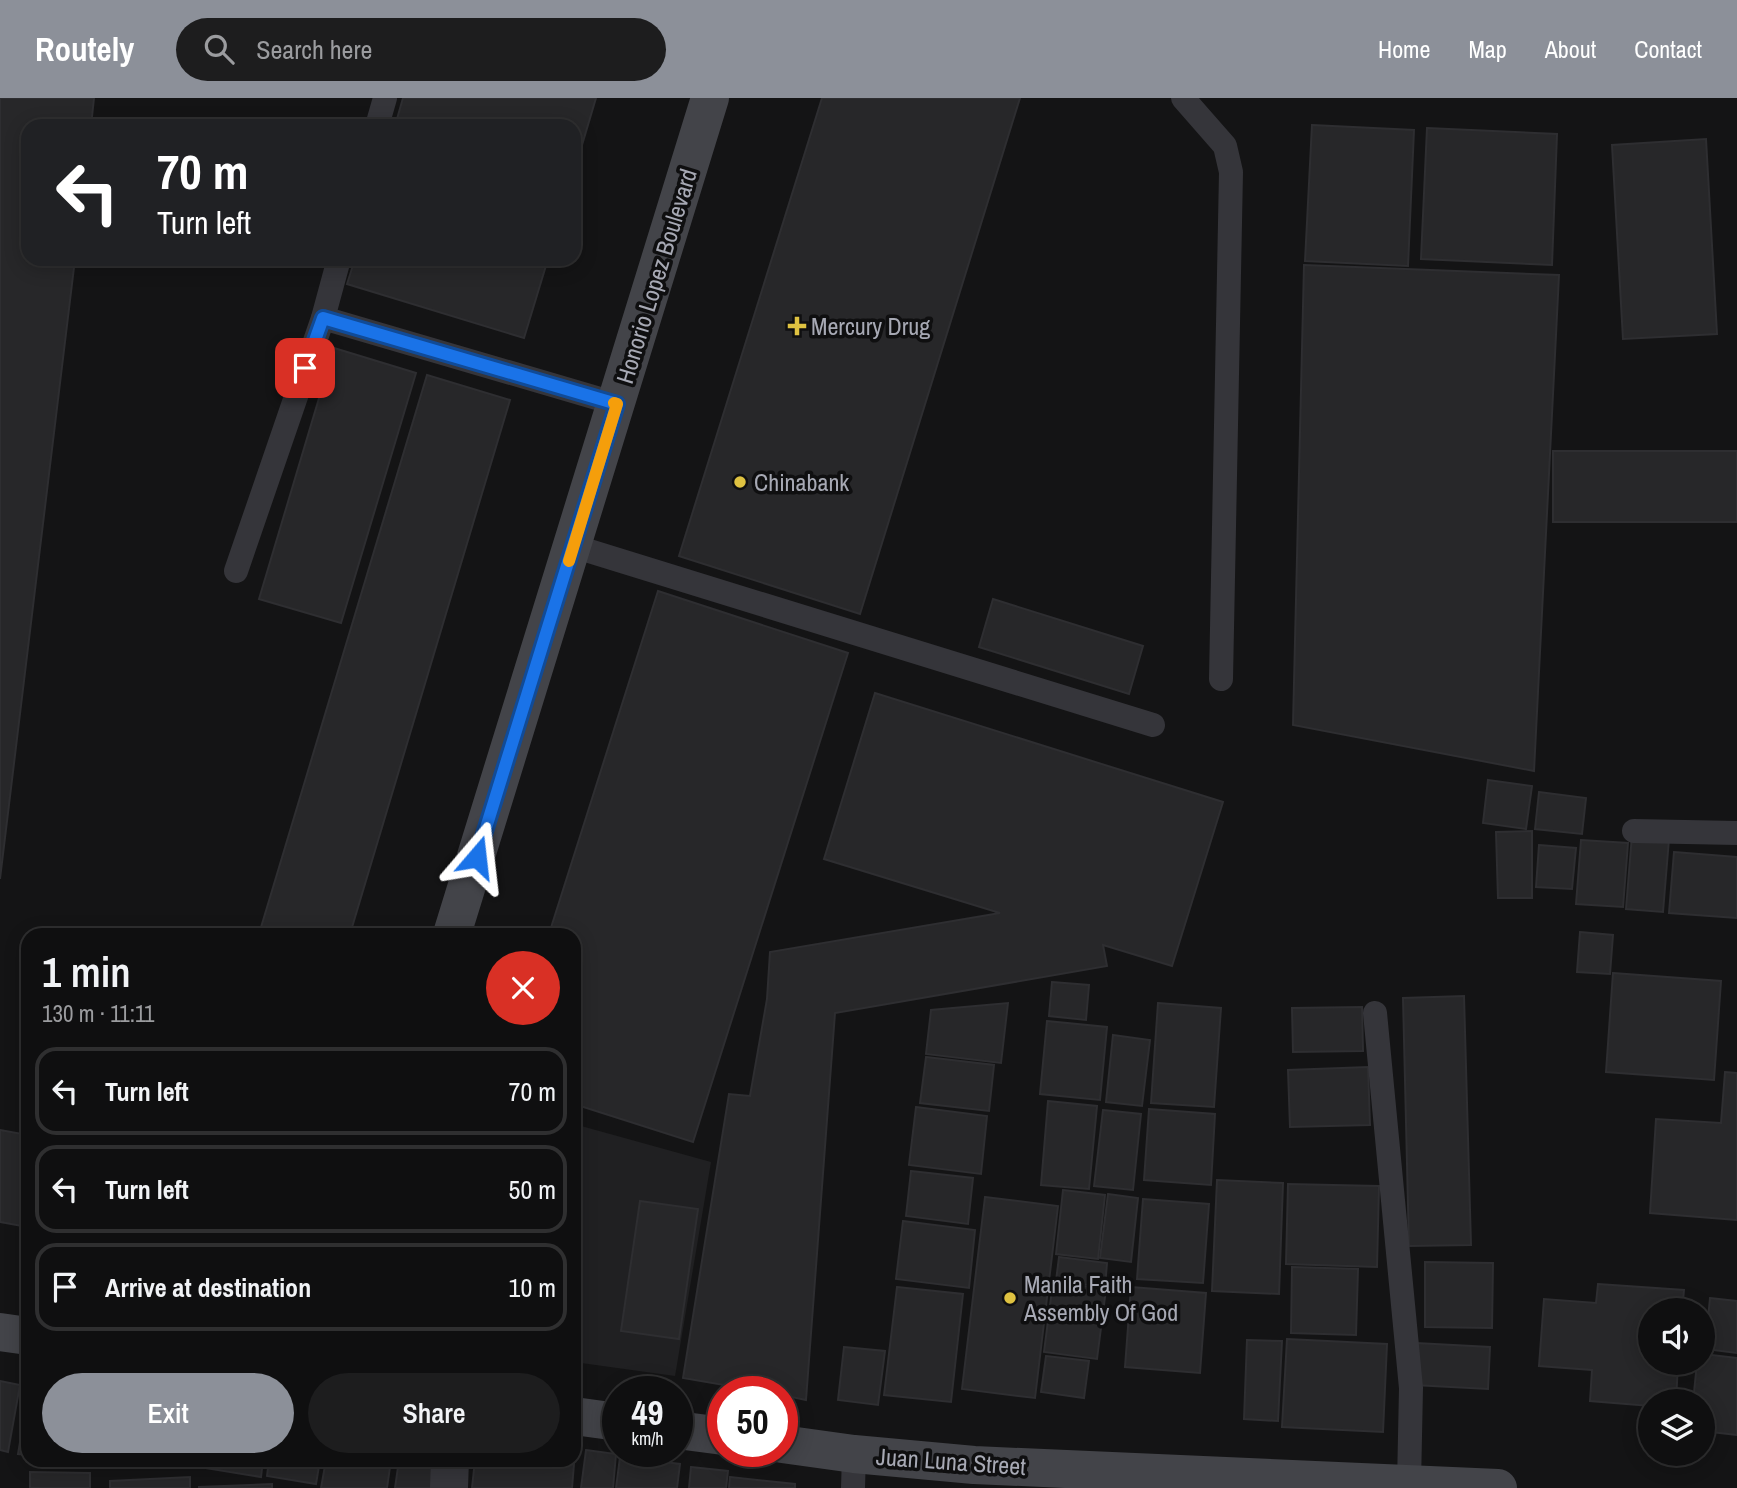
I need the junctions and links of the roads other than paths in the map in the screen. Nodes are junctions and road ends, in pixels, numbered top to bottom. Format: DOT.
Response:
graph roads {
  1 [pos="385,98"];
  2 [pos="710,98"];
  3 [pos="1183,98"];
  4 [pos="379,119"];
  5 [pos="337,266"];
  6 [pos="323,318"];
  7 [pos="617,404"];
  8 [pos="573,546"];
  9 [pos="236,571"];
  10 [pos="1221,679"];
  11 [pos="1153,725"];
  12 [pos="1634,831"];
  13 [pos="1737,833"];
  14 [pos="454,928"];
  15 [pos="1375,1013"];
  16 [pos="0,1332"];
  17 [pos="21,1335"];
  18 [pos="581,1417"];
  19 [pos="602,1420"];
  20 [pos="798,1450"];
  21 [pos="450,1467"];
  22 [pos="854,1471"];
  23 [pos="974,1477"];
  24 [pos="1282,1483"];
  25 [pos="1409,1484"];
  26 [pos="449,1488"];
  27 [pos="1498,1488"];
  1 -- 4 [label="lane"];
  2 -- 7 [label="main road, Honorio Lopez Boulevard"];
  3 -- 10 [label="lane"];
  5 -- 6 [label="lane"];
  6 -- 7 [label="lane"];
  6 -- 9 [label="lane"];
  7 -- 8 [label="main road, Honorio Lopez Boulevard"];
  8 -- 11 [label="lane"];
  8 -- 14 [label="main road, Honorio Lopez Boulevard"];
  12 -- 13 [label="lane"];
  15 -- 25 [label="lane"];
  16 -- 17 [label="main road"];
  18 -- 19 [label="main road"];
  20 -- 22 [label="main road, Juan Luna Street"];
  21 -- 26 [label="street"];
  22 -- 23 [label="main road, Juan Luna Street"];
  23 -- 24 [label="main road, Juan Luna Street"];
  24 -- 25 [label="main road, Juan Luna Street"];
  25 -- 27 [label="main road, Juan Luna Street"];
}
